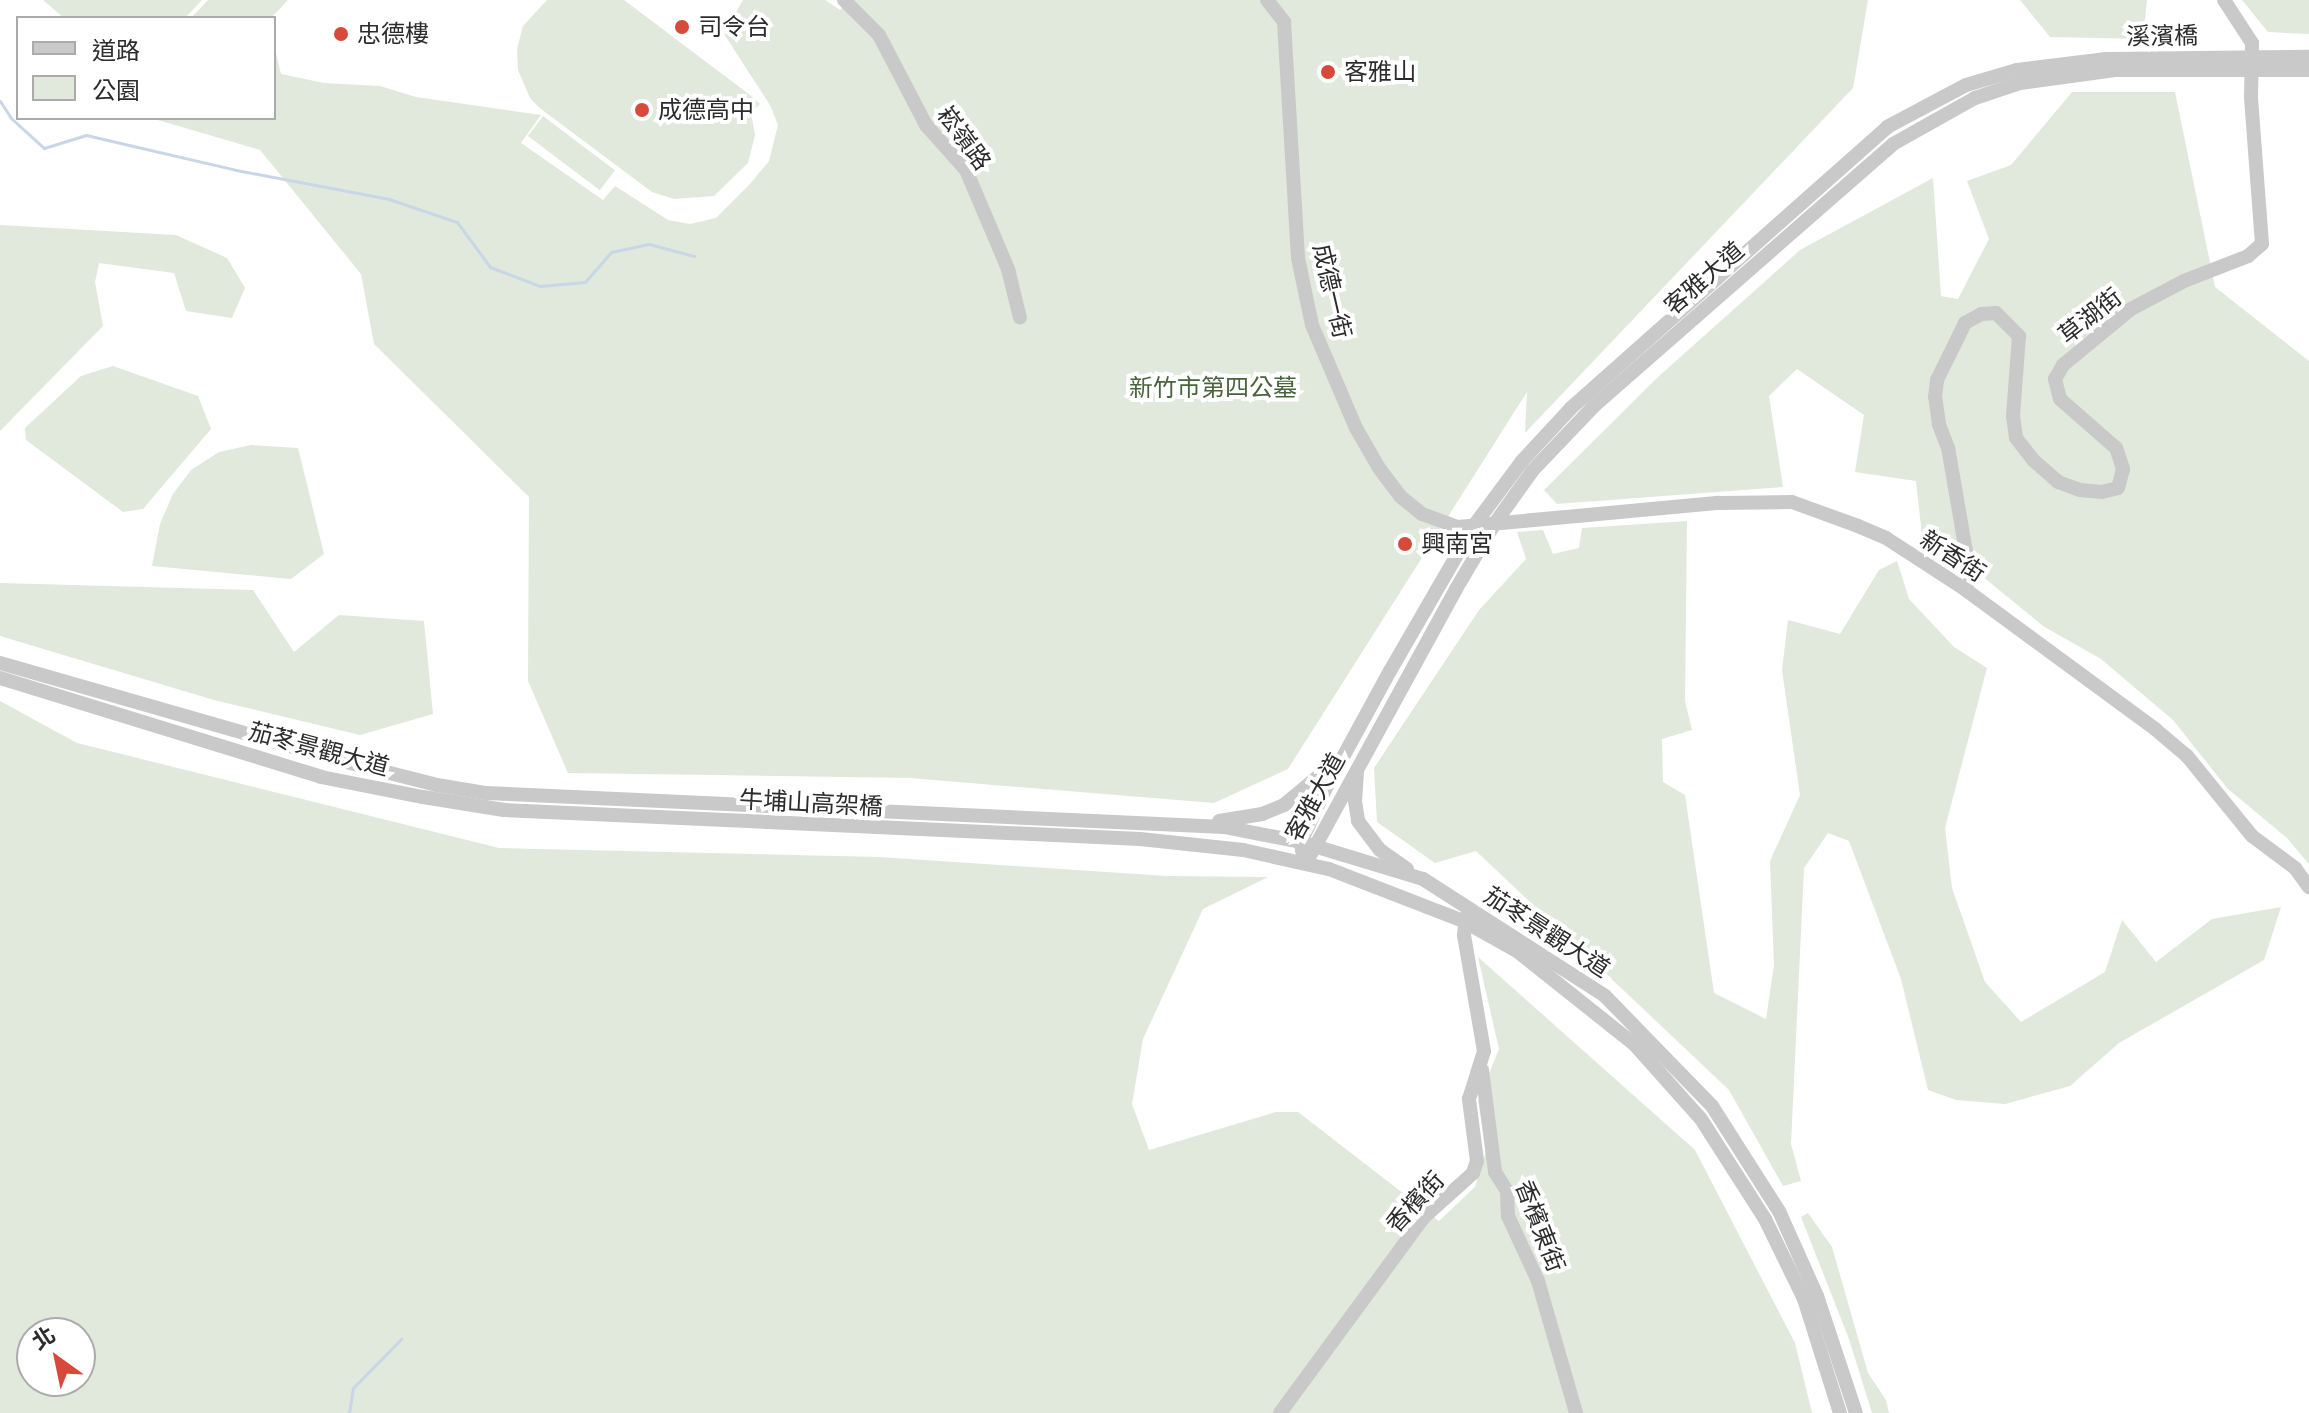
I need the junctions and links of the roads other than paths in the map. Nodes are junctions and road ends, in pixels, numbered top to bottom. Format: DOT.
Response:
graph roads {
  1 [pos="844,0"];
  2 [pos="1267,0"];
  3 [pos="2224,0"];
  4 [pos="2309,57"];
  5 [pos="2309,70"];
  6 [pos="2018,76"];
  7 [pos="1020,318"];
  8 [pos="1495,523"];
  9 [pos="1473,527"];
  10 [pos="1966,590"];
  11 [pos="0,663"];
  12 [pos="0,678"];
  13 [pos="1344,753"];
  14 [pos="1358,764"];
  15 [pos="635,800"];
  16 [pos="635,817"];
  17 [pos="1183,824"];
  18 [pos="986,825"];
  19 [pos="1301,842"];
  20 [pos="1317,847"];
  21 [pos="1302,863"];
  22 [pos="1423,879"];
  23 [pos="2309,887"];
  24 [pos="1469,909"];
  25 [pos="1484,1051"];
  26 [pos="1280,1413"];
  27 [pos="1576,1413"];
  28 [pos="1840,1413"];
  29 [pos="1856,1413"];
  1 -- 7 [label="street, 崧嶺路"];
  2 -- 9 [label="street, 成德一街"];
  3 -- 10 [label="street, 草湖街"];
  4 -- 6 [label="street, 溪濱橋, bridge"];
  5 -- 6 [label="street, 溪濱橋, bridge"];
  6 -- 8 [label="street, 客雅大道"];
  6 -- 9 [label="street, 客雅大道"];
  8 -- 9 [label="street, 新香街"];
  8 -- 10 [label="street, 新香街"];
  8 -- 14 [label="street, 客雅大道"];
  9 -- 13 [label="street, 客雅大道"];
  10 -- 23 [label="street, 新香街"];
  11 -- 15 [label="street, 茄苳景觀大道"];
  12 -- 16 [label="street, 茄苳景觀大道"];
  13 -- 17 [label="street"];
  13 -- 19 [label="street, 客雅大道"];
  14 -- 20 [label="street, 客雅大道"];
  14 -- 22 [label="street"];
  15 -- 18 [label="street, 牛埔山高架橋"];
  16 -- 18 [label="street, 牛埔山高架橋"];
  17 -- 18 [label="street, 茄苳景觀大道"];
  17 -- 19 [label="street, 茄苳景觀大道"];
  18 -- 21 [label="street, 茄苳景觀大道"];
  19 -- 20 [label="street, 茄苳景觀大道"];
  19 -- 21 [label="street, 客雅大道"];
  20 -- 21 [label="street, 客雅大道"];
  20 -- 22 [label="street, 茄苳景觀大道"];
  21 -- 24 [label="street, 茄苳景觀大道"];
  22 -- 24 [label="street, 茄苳景觀大道"];
  24 -- 25 [label="street, 香檳街"];
  24 -- 28 [label="street, 茄苳景觀大道"];
  24 -- 29 [label="street, 茄苳景觀大道"];
  25 -- 26 [label="street, 香檳街"];
  25 -- 27 [label="street, 香檳東街"];
}
